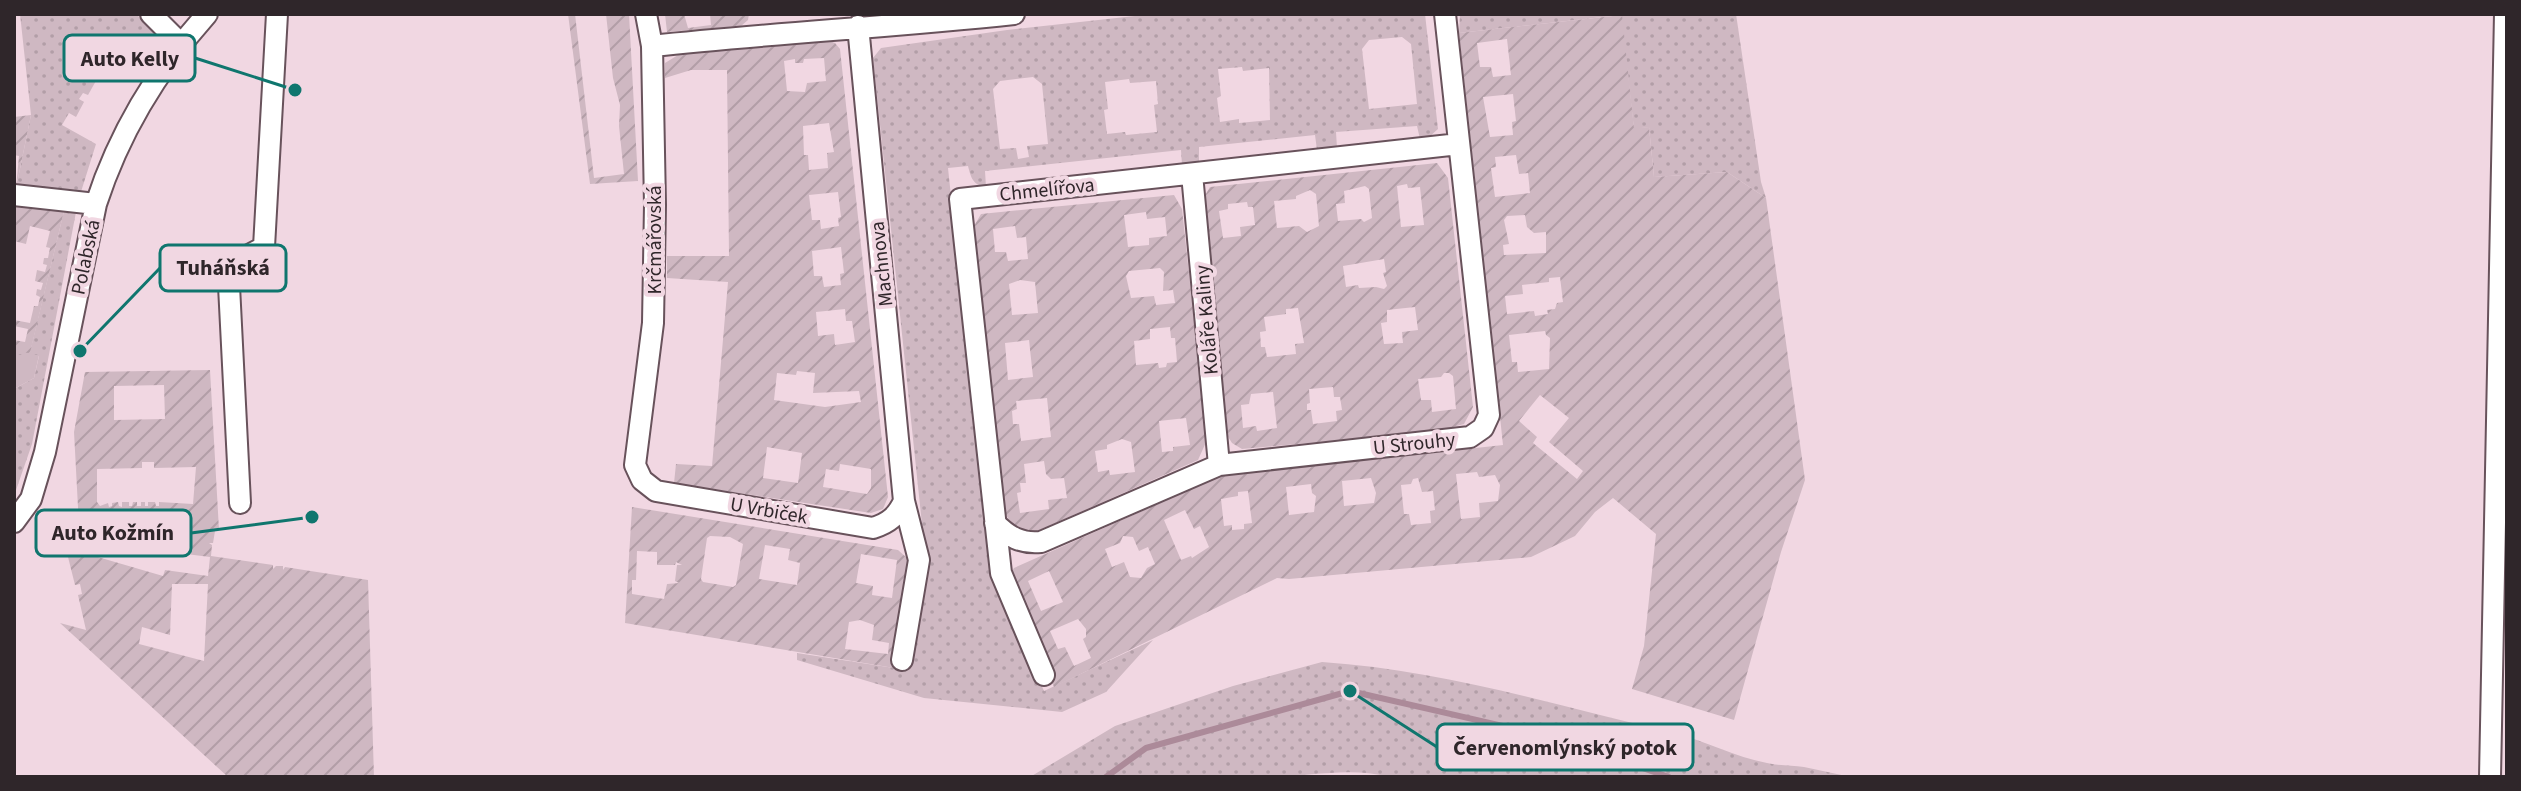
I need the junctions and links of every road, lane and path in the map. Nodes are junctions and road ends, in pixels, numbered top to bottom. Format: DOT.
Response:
graph roads {
  1 [pos="151,14"];
  2 [pos="207,14"];
  3 [pos="277,14"];
  4 [pos="646,14"];
  5 [pos="1014,14"];
  6 [pos="1445,14"];
  7 [pos="2505,14"];
  8 [pos="935,18"];
  9 [pos="767,24"];
  10 [pos="858,26"];
  11 [pos="181,44"];
  12 [pos="652,46"];
  13 [pos="2505,92"];
  14 [pos="1459,144"];
  15 [pos="1192,174"];
  16 [pos="14,195"];
  17 [pos="96,204"];
  18 [pos="2502,397"];
  19 [pos="635,465"];
  20 [pos="1219,465"];
  21 [pos="904,501"];
  22 [pos="240,503"];
  23 [pos="14,522"];
  24 [pos="995,523"];
  25 [pos="902,660"];
  26 [pos="1044,675"];
  27 [pos="2490,777"];
  1 -- 11 [label="street"];
  2 -- 11 [label="street, Polabská"];
  3 -- 22 [label="street"];
  4 -- 12 [label="street, Krčmářovská"];
  5 -- 8 [label="street"];
  6 -- 14 [label="street, U Strouhy"];
  7 -- 13 [label="street"];
  8 -- 10 [label="street"];
  9 -- 10 [label="street"];
  9 -- 12 [label="street"];
  10 -- 21 [label="street, Machnova"];
  11 -- 17 [label="street, Polabská"];
  12 -- 19 [label="street, Krčmářovská"];
  13 -- 18 [label="street"];
  14 -- 15 [label="street, Chmelířova"];
  14 -- 20 [label="street, U Strouhy"];
  15 -- 20 [label="street, Koláře Kaliny"];
  15 -- 24 [label="street, Chmelířova"];
  16 -- 17 [label="street"];
  17 -- 23 [label="street, Polabská"];
  18 -- 27 [label="street"];
  19 -- 21 [label="street, U Vrbiček"];
  20 -- 24 [label="street, U Strouhy"];
  21 -- 25 [label="street, Machnova"];
  24 -- 26 [label="street"];
}
